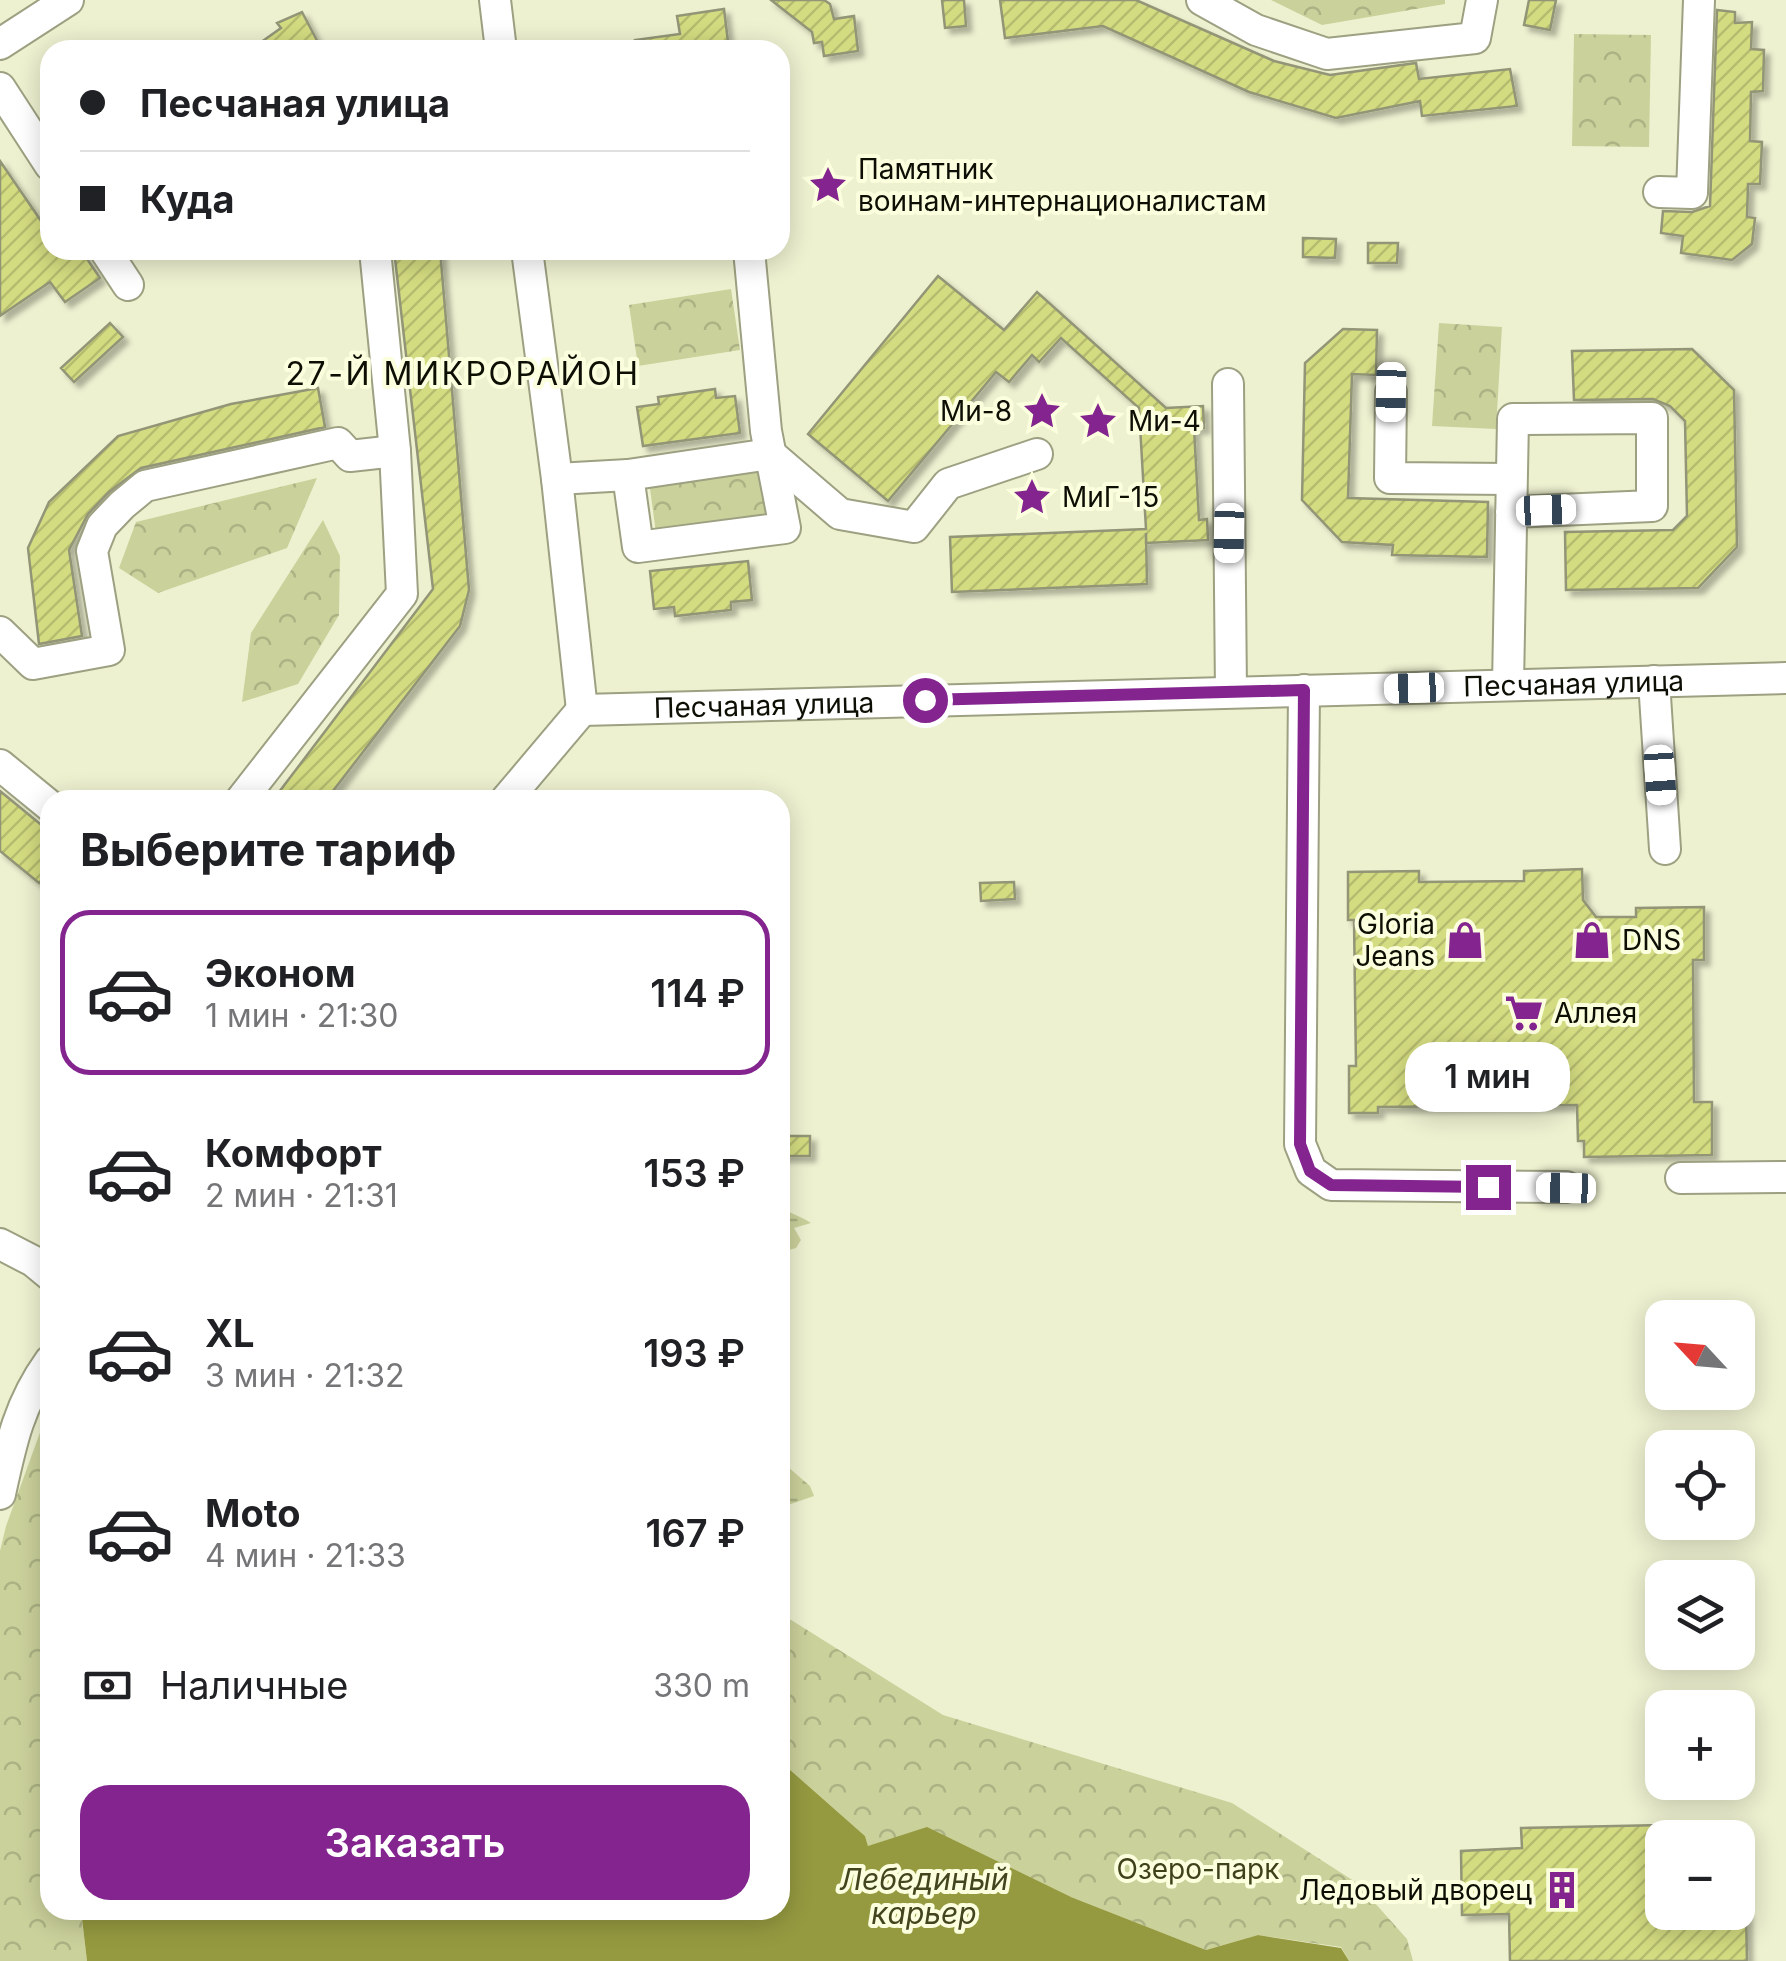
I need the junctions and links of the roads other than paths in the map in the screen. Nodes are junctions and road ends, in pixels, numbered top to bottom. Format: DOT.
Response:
graph roads {
  1 [pos="68,0"];
  2 [pos="495,0"];
  3 [pos="1202,0"];
  4 [pos="1482,0"];
  5 [pos="1699,0"];
  6 [pos="501,40"];
  7 [pos="0,44"];
  8 [pos="0,88"];
  9 [pos="40,150"];
  10 [pos="1658,192"];
  11 [pos="112,260"];
  12 [pos="376,260"];
  13 [pos="528,260"];
  14 [pos="750,260"];
  15 [pos="128,285"];
  16 [pos="1228,384"];
  17 [pos="1391,392"];
  18 [pos="395,451"];
  19 [pos="770,454"];
  20 [pos="1037,454"];
  21 [pos="628,474"];
  22 [pos="557,479"];
  23 [pos="1512,479"];
  24 [pos="1511,512"];
  25 [pos="0,632"];
  26 [pos="1786,678"];
  27 [pos="1654,681"];
  28 [pos="1508,685"];
  29 [pos="1304,690"];
  30 [pos="1231,692"];
  31 [pos="582,710"];
  32 [pos="0,765"];
  33 [pos="249,790"];
  34 [pos="514,790"];
  35 [pos="40,798"];
  36 [pos="1665,848"];
  37 [pos="1786,1177"];
  38 [pos="1681,1178"];
  39 [pos="1566,1188"];
  40 [pos="0,1244"];
  41 [pos="40,1266"];
  42 [pos="40,1375"];
  43 [pos="0,1494"];
  1 -- 7 [label="street"];
  2 -- 6 [label="street"];
  3 -- 4 [label="street"];
  5 -- 10 [label="street"];
  8 -- 9 [label="street"];
  11 -- 15 [label="street"];
  12 -- 18 [label="street"];
  13 -- 22 [label="street"];
  14 -- 19 [label="street"];
  16 -- 30 [label="street"];
  17 -- 23 [label="street"];
  18 -- 25 [label="street"];
  18 -- 33 [label="street"];
  19 -- 20 [label="street"];
  19 -- 21 [label="street"];
  19 -- 21 [label="street"];
  21 -- 22 [label="street"];
  22 -- 31 [label="street"];
  23 -- 24 [label="street"];
  23 -- 24 [label="street"];
  24 -- 28 [label="street"];
  26 -- 27 [label="street, Песчаная улица"];
  27 -- 28 [label="street, Песчаная улица"];
  27 -- 36 [label="street"];
  28 -- 29 [label="street, Песчаная улица"];
  29 -- 30 [label="street, Песчаная улица"];
  29 -- 39 [label="street"];
  30 -- 31 [label="street, Песчаная улица"];
  31 -- 34 [label="street"];
  32 -- 35 [label="street"];
  37 -- 38 [label="street"];
  40 -- 41 [label="street"];
  42 -- 43 [label="street"];
}
